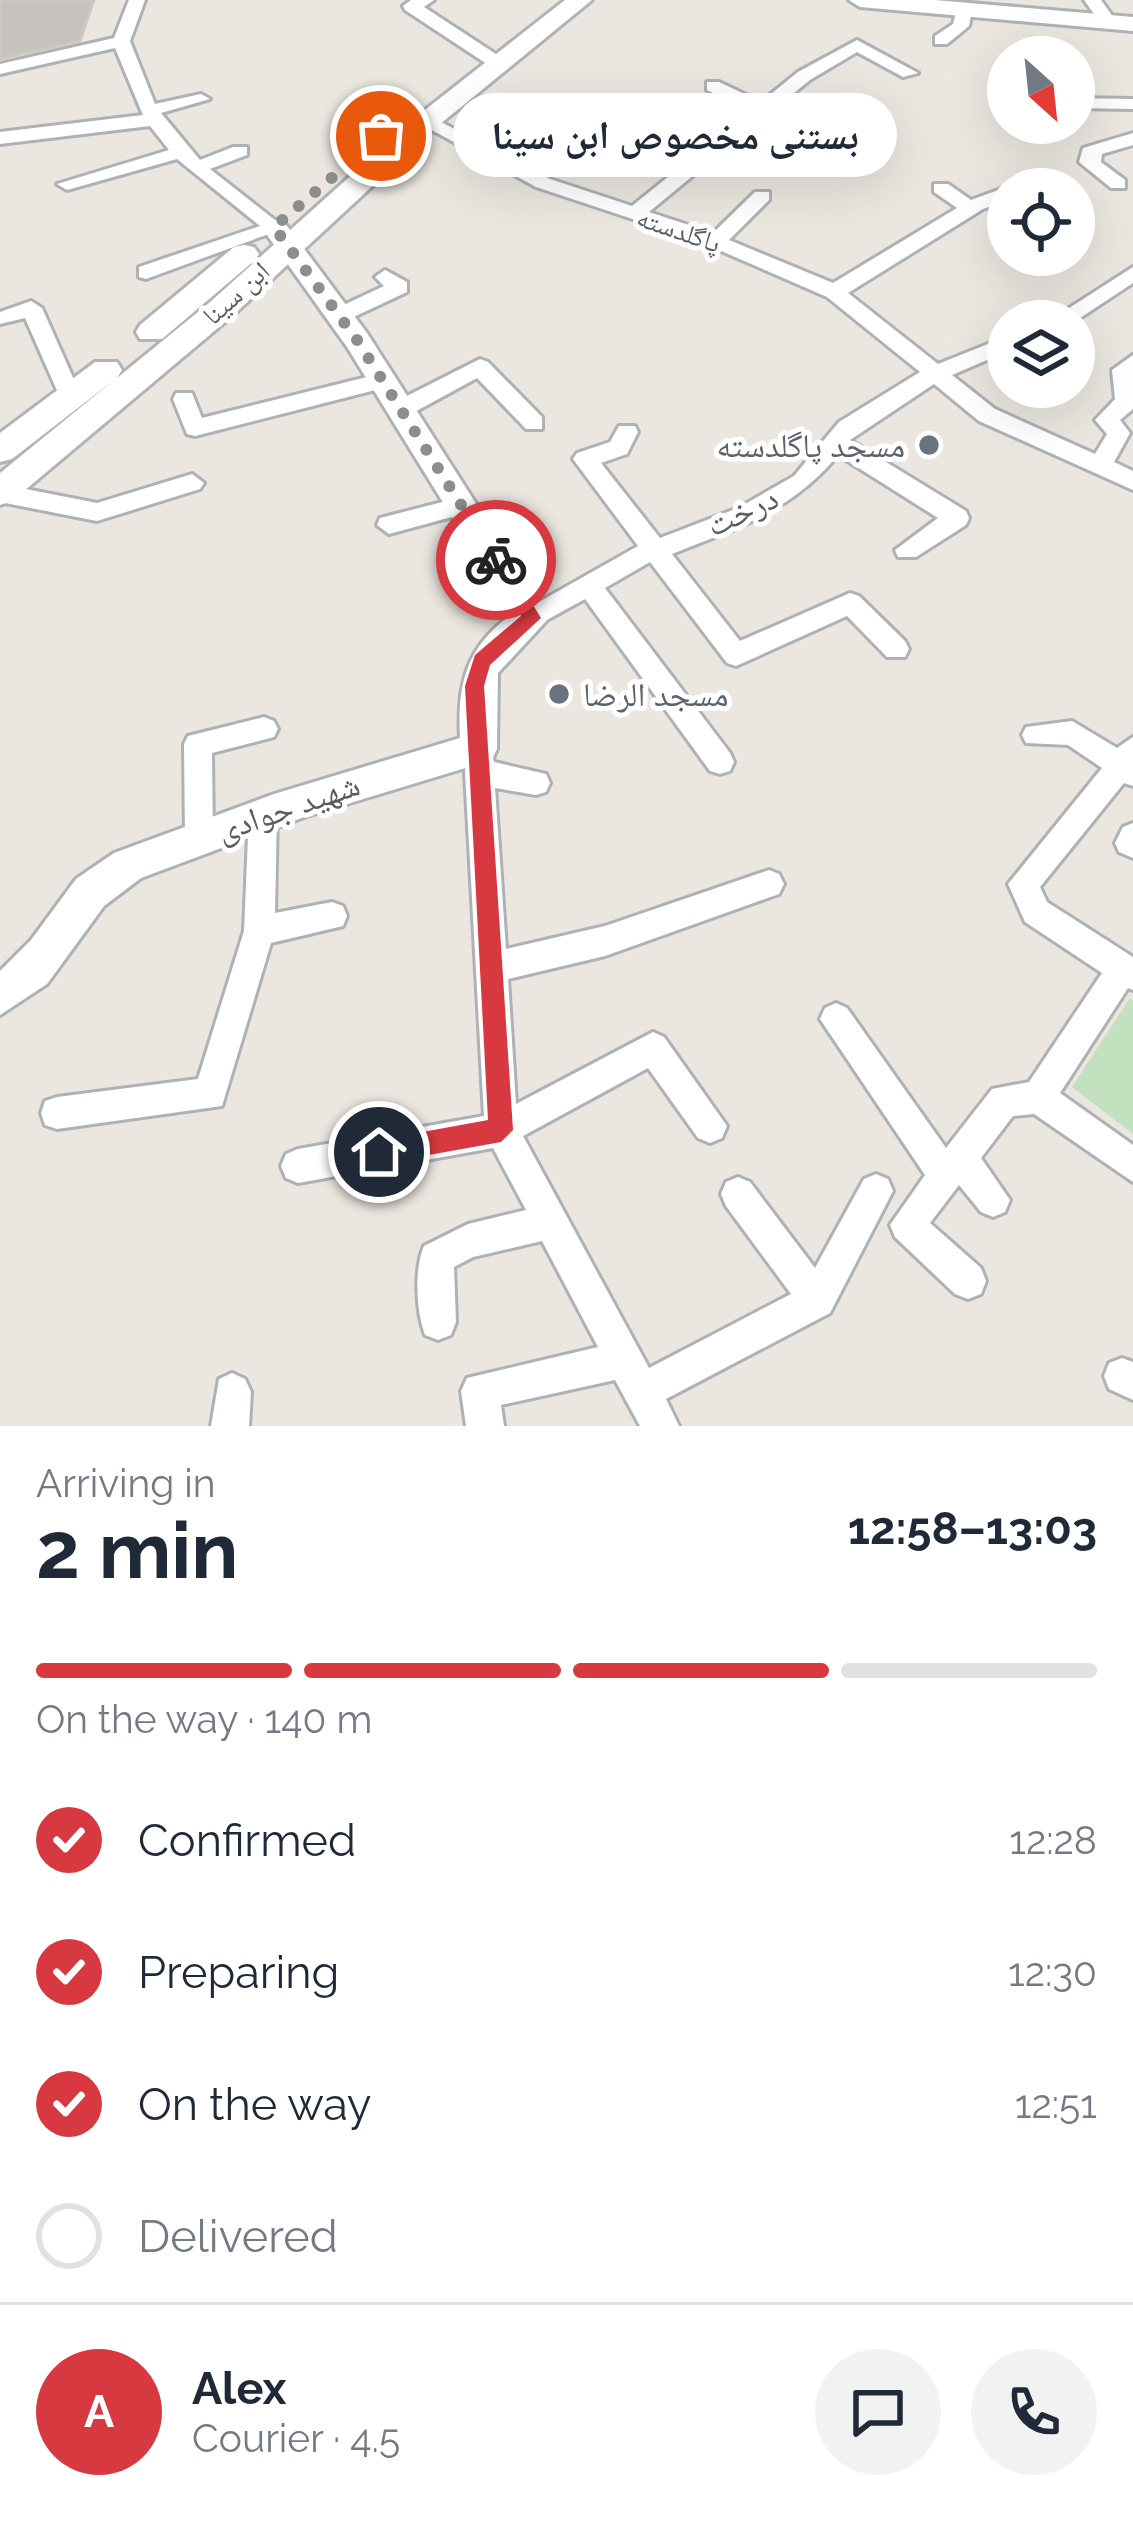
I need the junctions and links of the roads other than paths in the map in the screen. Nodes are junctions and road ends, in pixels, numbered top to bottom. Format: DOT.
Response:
graph roads {
  1 [pos="137,0"];
  2 [pos="426,0"];
  3 [pos="539,0"];
  4 [pos="580,0"];
  5 [pos="860,0"];
  6 [pos="1092,0"];
  7 [pos="964,10"];
  8 [pos="1108,21"];
  9 [pos="1133,24"];
  10 [pos="941,40"];
  11 [pos="121,41"];
  12 [pos="488,58"];
  13 [pos="0,69"];
  14 [pos="909,73"];
  15 [pos="713,86"];
  16 [pos="202,99"];
  17 [pos="1095,101"];
  18 [pos="1133,104"];
  19 [pos="762,109"];
  20 [pos="149,116"];
  21 [pos="417,118"];
  22 [pos="673,127"];
  23 [pos="734,130"];
  24 [pos="0,138"];
  25 [pos="1133,139"];
  26 [pos="715,144"];
  27 [pos="794,149"];
  28 [pos="240,151"];
  29 [pos="178,153"];
  30 [pos="195,168"];
  31 [pos="68,184"];
  32 [pos="1118,184"];
  33 [pos="941,188"];
  34 [pos="762,196"];
  35 [pos="987,201"];
  36 [pos="970,208"];
  37 [pos="634,214"];
  38 [pos="282,236"];
  39 [pos="716,241"];
  40 [pos="773,266"];
  41 [pos="146,272"];
  42 [pos="1133,274"];
  43 [pos="385,277"];
  44 [pos="748,280"];
  45 [pos="834,292"];
  46 [pos="1093,300"];
  47 [pos="338,316"];
  48 [pos="5,318"];
  49 [pos="987,352"];
  50 [pos="932,375"];
  51 [pos="1130,378"];
  52 [pos="383,380"];
  53 [pos="71,398"];
  54 [pos="184,399"];
  55 [pos="401,409"];
  56 [pos="534,422"];
  57 [pos="627,432"];
  58 [pos="835,442"];
  59 [pos="0,450"];
  60 [pos="1100,466"];
  61 [pos="1133,481"];
  62 [pos="192,482"];
  63 [pos="0,492"];
  64 [pos="462,506"];
  65 [pos="389,525"];
  66 [pos="653,550"];
  67 [pos="907,550"];
  68 [pos="590,587"];
  69 [pos="532,618"];
  70 [pos="896,650"];
  71 [pos="264,729"];
  72 [pos="1036,735"];
  73 [pos="479,760"];
  74 [pos="720,762"];
  75 [pos="1129,763"];
  76 [pos="536,783"];
  77 [pos="263,812"];
  78 [pos="199,837"];
  79 [pos="769,884"];
  80 [pos="332,916"];
  81 [pos="259,931"];
  82 [pos="493,967"];
  83 [pos="1128,972"];
  84 [pos="0,994"];
  85 [pos="836,1019"];
  86 [pos="1038,1097"];
  87 [pos="56,1113"];
  88 [pos="710,1126"];
  89 [pos="501,1130"];
  90 [pos="298,1166"];
  91 [pos="1133,1166"];
  92 [pos="952,1167"];
  93 [pos="875,1191"];
  94 [pos="738,1194"];
  95 [pos="993,1200"];
  96 [pos="551,1222"];
  97 [pos="968,1281"];
  98 [pos="817,1300"];
  99 [pos="438,1322"];
  100 [pos="634,1375"];
  101 [pos="485,1426"];
  102 [pos="660,1426"];
  1 -- 11 [label="street"];
  2 -- 12 [label="street"];
  3 -- 12 [label="main road, ابن سینا"];
  4 -- 12 [label="main road, ابن سینا"];
  5 -- 7 [label="street"];
  6 -- 8 [label="street"];
  7 -- 8 [label="street"];
  7 -- 10 [label="street"];
  8 -- 9 [label="street"];
  11 -- 13 [label="street"];
  11 -- 20 [label="street"];
  12 -- 21 [label="main road, ابن سینا"];
  14 -- 19 [label="street"];
  15 -- 19 [label="street"];
  16 -- 20 [label="street"];
  17 -- 18 [label="street"];
  19 -- 23 [label="street"];
  20 -- 24 [label="street"];
  20 -- 29 [label="street"];
  21 -- 37 [label="street, پاگلدسته"];
  21 -- 38 [label="main road, ابن سینا"];
  22 -- 26 [label="street"];
  23 -- 26 [label="street"];
  23 -- 27 [label="street"];
  25 -- 32 [label="street"];
  26 -- 37 [label="street"];
  28 -- 30 [label="street"];
  29 -- 30 [label="street"];
  29 -- 31 [label="street"];
  30 -- 38 [label="street"];
  33 -- 36 [label="street"];
  34 -- 39 [label="street"];
  35 -- 36 [label="street"];
  36 -- 45 [label="street"];
  37 -- 39 [label="street, پاگلدسته"];
  38 -- 41 [label="street"];
  38 -- 47 [label="street"];
  38 -- 53 [label="main road, ابن سینا"];
  38 -- 63 [label="main road, ابن سینا"];
  39 -- 40 [label="street, پاگلدسته"];
  40 -- 44 [label="street"];
  40 -- 45 [label="street, پاگلدسته"];
  42 -- 46 [label="street"];
  43 -- 47 [label="street"];
  45 -- 50 [label="street, پاگلدسته"];
  47 -- 52 [label="street"];
  48 -- 53 [label="street"];
  49 -- 50 [label="street, درخت"];
  50 -- 58 [label="street, درخت"];
  50 -- 60 [label="street, پاگلدسته"];
  51 -- 60 [label="street"];
  52 -- 54 [label="street"];
  52 -- 55 [label="street"];
  53 -- 59 [label="main road, ابن سینا"];
  55 -- 56 [label="street"];
  55 -- 64 [label="street"];
  57 -- 66 [label="street"];
  58 -- 66 [label="street, درخت"];
  58 -- 67 [label="street"];
  60 -- 61 [label="street, پاگلدسته"];
  62 -- 63 [label="street"];
  64 -- 65 [label="street"];
  64 -- 69 [label="street"];
  66 -- 68 [label="street, درخت"];
  66 -- 70 [label="street"];
  68 -- 69 [label="street, درخت"];
  68 -- 74 [label="street"];
  69 -- 73 [label="street"];
  71 -- 78 [label="street"];
  72 -- 75 [label="street"];
  73 -- 76 [label="street"];
  73 -- 77 [label="street, شهید جوادی"];
  73 -- 82 [label="street"];
  75 -- 83 [label="street"];
  77 -- 78 [label="street, شهید جوادی"];
  77 -- 81 [label="street"];
  78 -- 84 [label="street, شهید جوادی"];
  79 -- 82 [label="street"];
  80 -- 81 [label="street"];
  81 -- 87 [label="street"];
  82 -- 89 [label="street"];
  83 -- 86 [label="street"];
  85 -- 92 [label="street"];
  86 -- 91 [label="street"];
  86 -- 92 [label="street"];
  88 -- 89 [label="street"];
  89 -- 90 [label="street"];
  89 -- 96 [label="street"];
  92 -- 95 [label="street"];
  92 -- 97 [label="street"];
  93 -- 98 [label="street"];
  94 -- 98 [label="street"];
  96 -- 99 [label="street"];
  96 -- 100 [label="street"];
  98 -- 100 [label="street"];
  100 -- 101 [label="street"];
  100 -- 102 [label="street"];
}
